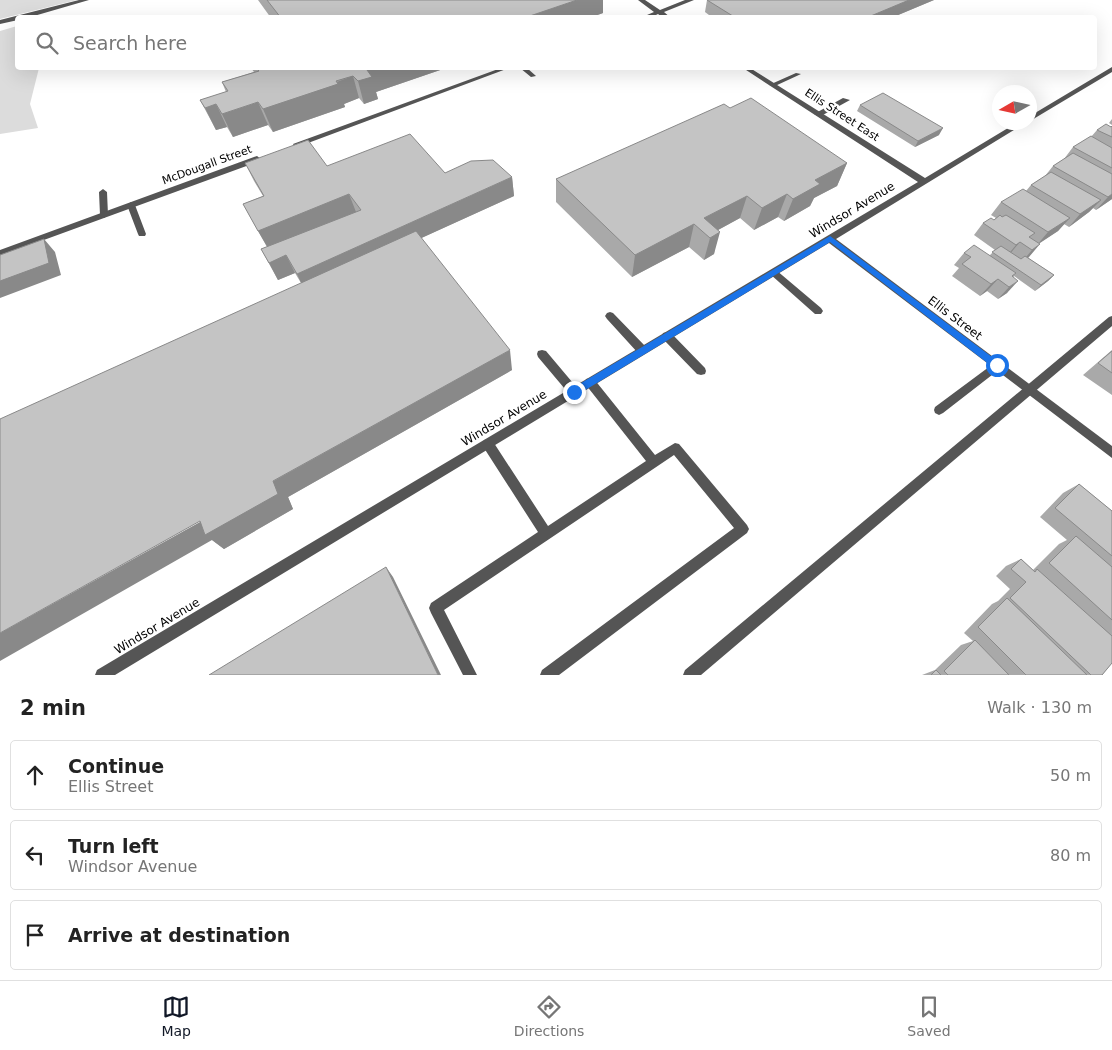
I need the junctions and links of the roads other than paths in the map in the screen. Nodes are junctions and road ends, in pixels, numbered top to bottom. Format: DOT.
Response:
graph roads {
  1 [pos="86,0"];
  2 [pos="641,0"];
  3 [pos="691,0"];
  4 [pos="659,12"];
  5 [pos="29,15"];
  6 [pos="651,15"];
  7 [pos="664,15"];
  8 [pos="15,19"];
  9 [pos="0,22"];
  10 [pos="500,70"];
  11 [pos="526,70"];
  12 [pos="749,70"];
  13 [pos="1112,70"];
  14 [pos="798,74"];
  15 [pos="533,76"];
  16 [pos="773,85"];
  17 [pos="846,100"];
  18 [pos="818,114"];
  19 [pos="1037,115"];
  20 [pos="1011,130"];
  21 [pos="291,146"];
  22 [pos="263,157"];
  23 [pos="925,182"];
  24 [pos="103,192"];
  25 [pos="131,205"];
  26 [pos="104,215"];
  27 [pos="142,234"];
  28 [pos="830,238"];
  29 [pos="0,253"];
  30 [pos="774,272"];
  31 [pos="818,311"];
  32 [pos="610,316"];
  33 [pos="1112,320"];
  34 [pos="667,336"];
  35 [pos="642,350"];
  36 [pos="542,354"];
  37 [pos="997,365"];
  38 [pos="701,372"];
  39 [pos="590,382"];
  40 [pos="1029,390"];
  41 [pos="574,392"];
  42 [pos="939,410"];
  43 [pos="488,444"];
  44 [pos="1112,453"];
  45 [pos="654,463"];
  46 [pos="547,535"];
  47 [pos="102,675"];
  48 [pos="470,675"];
  49 [pos="547,675"];
  50 [pos="690,675"];
  1 -- 5 [label="street"];
  2 -- 4 [label="street"];
  3 -- 4 [label="street"];
  4 -- 6 [label="street"];
  4 -- 7 [label="street"];
  8 -- 9 [label="street"];
  10 -- 21 [label="street"];
  11 -- 15 [label="street"];
  12 -- 16 [label="street, Ellis Street East"];
  13 -- 19 [label="street"];
  14 -- 16 [label="street"];
  16 -- 18 [label="street, Ellis Street East"];
  17 -- 18 [label="street"];
  18 -- 23 [label="street, Ellis Street East"];
  20 -- 23 [label="street, Windsor Avenue"];
  22 -- 25 [label="street, McDougall Street"];
  23 -- 28 [label="street, Windsor Avenue"];
  24 -- 26 [label="street"];
  25 -- 26 [label="street, McDougall Street"];
  25 -- 27 [label="street"];
  26 -- 29 [label="street, McDougall Street"];
  28 -- 30 [label="street, Windsor Avenue"];
  28 -- 37 [label="street, Ellis Street"];
  30 -- 31 [label="street"];
  30 -- 34 [label="street, Windsor Avenue"];
  32 -- 35 [label="street"];
  33 -- 40 [label="street"];
  34 -- 35 [label="street, Windsor Avenue"];
  34 -- 38 [label="street"];
  35 -- 39 [label="street, Windsor Avenue"];
  36 -- 41 [label="street"];
  37 -- 40 [label="street, Ellis Street"];
  37 -- 42 [label="street"];
  39 -- 41 [label="street, Windsor Avenue"];
  39 -- 45 [label="street"];
  40 -- 44 [label="street, Ellis Street"];
  40 -- 50 [label="street"];
  41 -- 43 [label="street, Windsor Avenue"];
  43 -- 46 [label="street"];
  43 -- 47 [label="street, Windsor Avenue"];
  45 -- 46 [label="street"];
  45 -- 49 [label="street"];
  46 -- 48 [label="street"];
}
